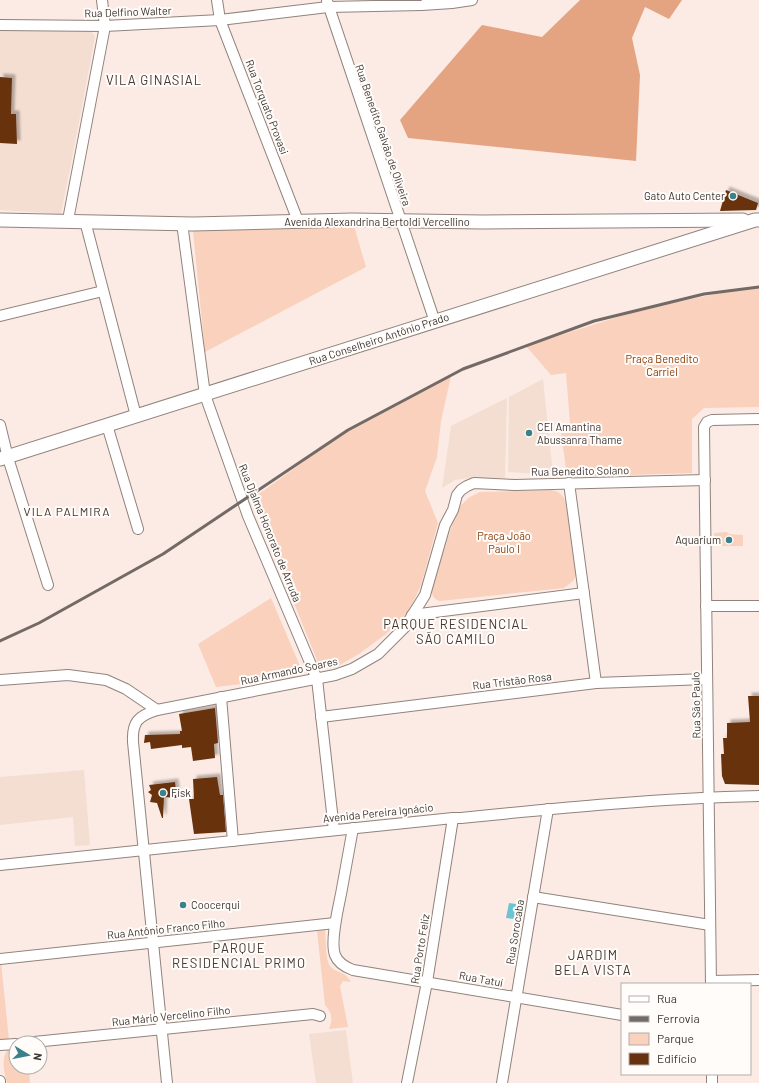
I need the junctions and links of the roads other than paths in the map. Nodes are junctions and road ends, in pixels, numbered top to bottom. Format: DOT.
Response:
graph roads {
  1 [pos="102,0"];
  2 [pos="217,0"];
  3 [pos="472,0"];
  4 [pos="421,2"];
  5 [pos="327,3"];
  6 [pos="220,20"];
  7 [pos="0,25"];
  8 [pos="105,26"];
  9 [pos="0,220"];
  10 [pos="68,220"];
  11 [pos="399,220"];
  12 [pos="689,220"];
  13 [pos="757,220"];
  14 [pos="85,221"];
  15 [pos="298,221"];
  16 [pos="182,223"];
  17 [pos="696,239"];
  18 [pos="103,291"];
  19 [pos="0,316"];
  20 [pos="434,322"];
  21 [pos="205,395"];
  22 [pos="136,416"];
  23 [pos="759,420"];
  24 [pos="0,425"];
  25 [pos="107,425"];
  26 [pos="4,458"];
  27 [pos="705,480"];
  28 [pos="569,483"];
  29 [pos="459,492"];
  30 [pos="138,529"];
  31 [pos="48,585"];
  32 [pos="584,593"];
  33 [pos="706,606"];
  34 [pos="759,606"];
  35 [pos="412,615"];
  36 [pos="317,679"];
  37 [pos="707,679"];
  38 [pos="0,680"];
  39 [pos="596,683"];
  40 [pos="221,698"];
  41 [pos="157,710"];
  42 [pos="321,717"];
  43 [pos="759,796"];
  44 [pos="709,797"];
  45 [pos="548,809"];
  46 [pos="453,818"];
  47 [pos="352,828"];
  48 [pos="334,830"];
  49 [pos="233,841"];
  50 [pos="144,850"];
  51 [pos="0,865"];
  52 [pos="533,897"];
  53 [pos="336,923"];
  54 [pos="710,925"];
  55 [pos="153,942"];
  56 [pos="0,959"];
  57 [pos="759,980"];
  58 [pos="427,982"];
  59 [pos="711,982"];
  60 [pos="517,997"];
  61 [pos="621,1015"];
  62 [pos="320,1016"];
  63 [pos="162,1029"];
  64 [pos="48,1041"];
  65 [pos="167,1083"];
  66 [pos="407,1083"];
  67 [pos="502,1083"];
  1 -- 8 [label="street"];
  2 -- 6 [label="street, Rua Torquato Provasi"];
  3 -- 4 [label="street, Rua Delfino Walter"];
  4 -- 5 [label="street, Rua Delfino Walter"];
  5 -- 6 [label="street, Rua Delfino Walter"];
  5 -- 11 [label="street, Rua Benedito Galvão de Oliveira"];
  6 -- 8 [label="street, Rua Delfino Walter"];
  6 -- 15 [label="street, Rua Torquato Provasi"];
  7 -- 8 [label="street, Rua Delfino Walter"];
  8 -- 10 [label="street"];
  9 -- 10 [label="main road, Avenida Alexandrina Bertoldi Vercellino"];
  10 -- 14 [label="main road, Avenida Alexandrina Bertoldi Vercellino"];
  11 -- 12 [label="main road, Avenida Alexandrina Bertoldi Vercellino"];
  11 -- 15 [label="main road, Avenida Alexandrina Bertoldi Vercellino"];
  11 -- 20 [label="street, Rua Benedito Galvão de Oliveira"];
  12 -- 13 [label="main road, Avenida Alexandrina Bertoldi Vercellino"];
  12 -- 17 [label="main road"];
  13 -- 17 [label="main road, Rua Conselheiro Antônio Prado"];
  14 -- 16 [label="main road, Avenida Alexandrina Bertoldi Vercellino"];
  14 -- 18 [label="street"];
  15 -- 16 [label="main road, Avenida Alexandrina Bertoldi Vercellino"];
  16 -- 21 [label="street, Rua Djalma Honorato de Arruda"];
  17 -- 20 [label="main road, Rua Conselheiro Antônio Prado"];
  18 -- 19 [label="street"];
  18 -- 22 [label="street"];
  20 -- 21 [label="main road, Rua Conselheiro Antônio Prado"];
  21 -- 22 [label="main road, Rua Conselheiro Antônio Prado"];
  21 -- 36 [label="street, Rua Djalma Honorato de Arruda"];
  22 -- 25 [label="main road, Rua Conselheiro Antônio Prado"];
  23 -- 27 [label="street, Rua São Paulo"];
  24 -- 26 [label="street"];
  25 -- 26 [label="main road, Rua Conselheiro Antônio Prado"];
  25 -- 30 [label="street"];
  26 -- 31 [label="street"];
  27 -- 28 [label="street, Rua Benedito Solano"];
  27 -- 33 [label="street, Rua São Paulo"];
  28 -- 29 [label="street, Rua Benedito Solano"];
  28 -- 32 [label="street"];
  29 -- 35 [label="street, Rua Armando Soares"];
  32 -- 35 [label="street"];
  32 -- 39 [label="street"];
  33 -- 34 [label="street"];
  33 -- 37 [label="street, Rua São Paulo"];
  35 -- 36 [label="street, Rua Armando Soares"];
  36 -- 40 [label="street, Rua Armando Soares"];
  36 -- 42 [label="street, Rua Djalma Honorato de Arruda"];
  37 -- 39 [label="street, Rua Tristão Rosa"];
  37 -- 44 [label="street, Rua São Paulo"];
  38 -- 41 [label="street"];
  39 -- 42 [label="street, Rua Tristão Rosa"];
  40 -- 41 [label="street, Rua Armando Soares"];
  40 -- 49 [label="street"];
  41 -- 50 [label="street, Rua Armando Soares"];
  42 -- 48 [label="street, Rua Djalma Honorato de Arruda"];
  43 -- 44 [label="street, Avenida Pereira Ignácio"];
  44 -- 45 [label="street, Avenida Pereira Ignácio"];
  44 -- 54 [label="street, Rua São Paulo"];
  45 -- 46 [label="street, Avenida Pereira Ignácio"];
  45 -- 52 [label="street, Rua Sorocaba"];
  46 -- 47 [label="street, Avenida Pereira Ignácio"];
  46 -- 58 [label="street, Rua Porto Feliz"];
  47 -- 48 [label="street, Avenida Pereira Ignácio"];
  47 -- 53 [label="street"];
  48 -- 49 [label="street, Avenida Pereira Ignácio"];
  49 -- 50 [label="street, Avenida Pereira Ignácio"];
  50 -- 51 [label="street, Avenida Pereira Ignácio"];
  50 -- 55 [label="street"];
  52 -- 54 [label="street"];
  52 -- 60 [label="street, Rua Sorocaba"];
  53 -- 55 [label="street, Rua Antônio Franco Filho"];
  53 -- 58 [label="street, Rua Tatuí"];
  54 -- 59 [label="street, Rua São Paulo"];
  55 -- 56 [label="street, Rua Antônio Franco Filho"];
  55 -- 63 [label="street"];
  57 -- 59 [label="street"];
  58 -- 60 [label="street, Rua Tatuí"];
  58 -- 66 [label="street, Rua Porto Feliz"];
  60 -- 61 [label="street, Rua Tatuí"];
  60 -- 67 [label="street, Rua Sorocaba"];
  62 -- 63 [label="street, Rua Mário Vercelino Filho"];
  63 -- 64 [label="street, Rua Mário Vercelino Filho"];
  63 -- 65 [label="street"];
}
